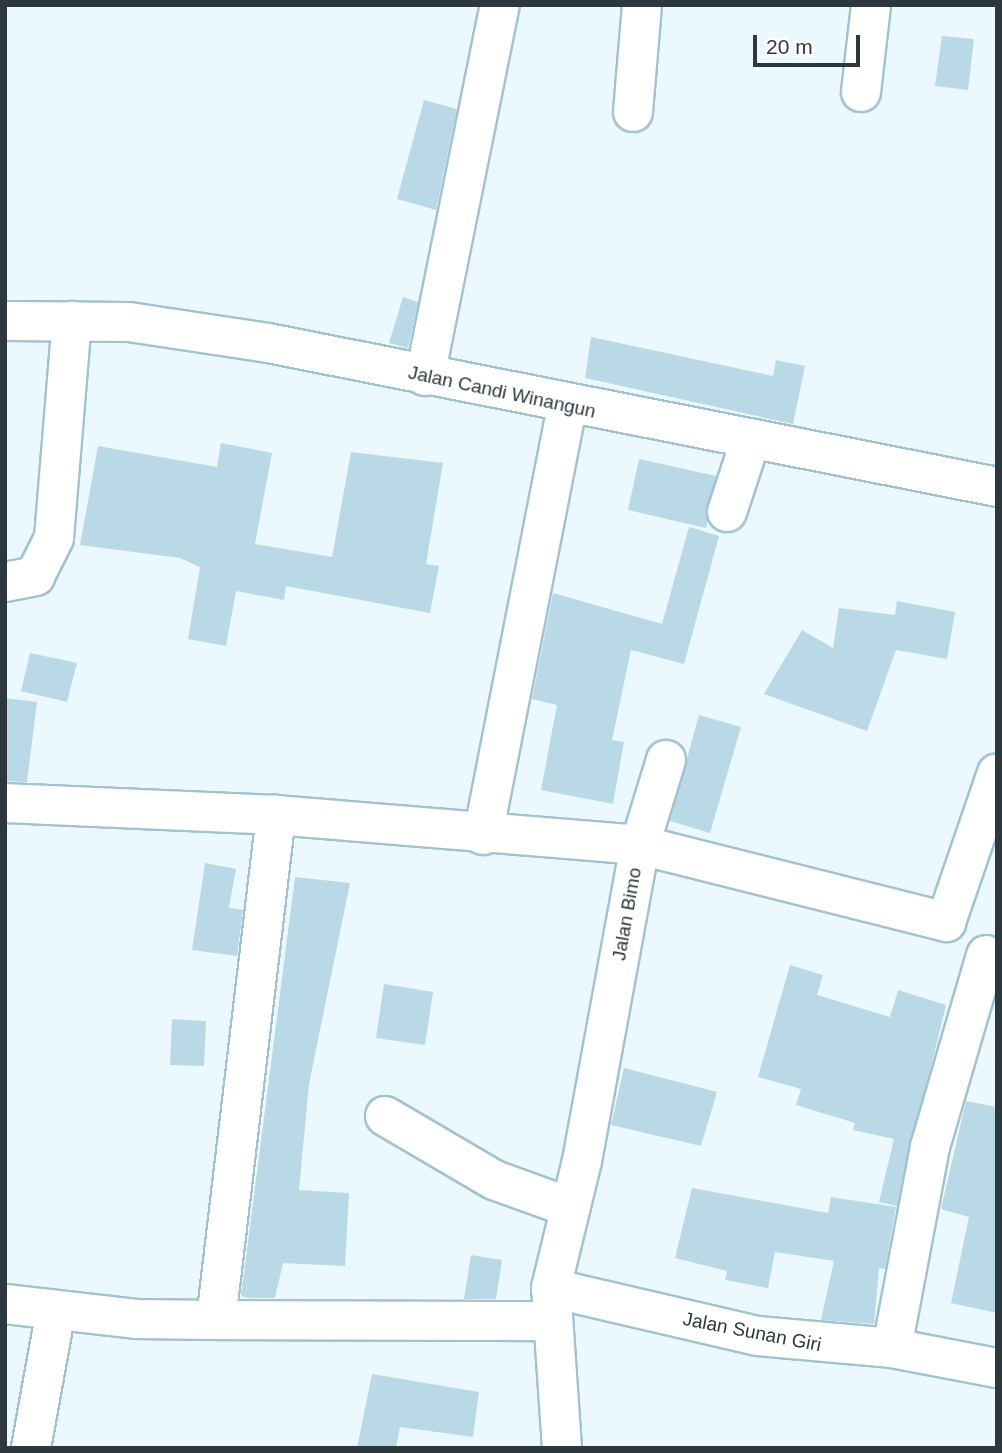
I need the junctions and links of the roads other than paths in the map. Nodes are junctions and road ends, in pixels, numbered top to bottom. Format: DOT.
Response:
graph roads {
  1 [pos="500,5"];
  2 [pos="642,5"];
  3 [pos="871,5"];
  4 [pos="861,92"];
  5 [pos="633,112"];
  6 [pos="5,321"];
  7 [pos="72,321"];
  8 [pos="425,376"];
  9 [pos="566,406"];
  10 [pos="751,439"];
  11 [pos="997,487"];
  12 [pos="727,512"];
  13 [pos="5,582"];
  14 [pos="666,760"];
  15 [pos="997,773"];
  16 [pos="5,803"];
  17 [pos="276,816"];
  18 [pos="483,835"];
  19 [pos="640,845"];
  20 [pos="946,922"];
  21 [pos="991,957"];
  22 [pos="385,1116"];
  23 [pos="569,1207"];
  24 [pos="5,1304"];
  25 [pos="549,1305"];
  26 [pos="56,1310"];
  27 [pos="216,1320"];
  28 [pos="892,1348"];
  29 [pos="997,1368"];
  30 [pos="31,1448"];
  31 [pos="562,1448"];
  1 -- 8 [label="street"];
  2 -- 5 [label="street"];
  3 -- 4 [label="street"];
  6 -- 7 [label="street, Jalan Candi Winangun"];
  7 -- 8 [label="street, Jalan Candi Winangun"];
  7 -- 13 [label="street"];
  8 -- 9 [label="street, Jalan Candi Winangun"];
  9 -- 10 [label="street, Jalan Candi Winangun"];
  9 -- 18 [label="street"];
  10 -- 11 [label="street, Jalan Candi Winangun"];
  10 -- 12 [label="street"];
  14 -- 19 [label="street"];
  15 -- 20 [label="street"];
  16 -- 17 [label="street"];
  17 -- 18 [label="street"];
  17 -- 27 [label="street"];
  18 -- 19 [label="street"];
  19 -- 20 [label="street, Jalan Bimo"];
  19 -- 23 [label="street, Jalan Bimo"];
  20 -- 21 [label="street"];
  21 -- 28 [label="street"];
  22 -- 23 [label="street"];
  23 -- 25 [label="street, Jalan Bimo"];
  24 -- 26 [label="street, Jalan Sunan Giri"];
  25 -- 27 [label="street, Jalan Sunan Giri"];
  25 -- 28 [label="street, Jalan Sunan Giri"];
  25 -- 31 [label="street, Jalan Bimo"];
  26 -- 27 [label="street, Jalan Sunan Giri"];
  26 -- 30 [label="street"];
  28 -- 29 [label="street, Jalan Sunan Giri"];
}
